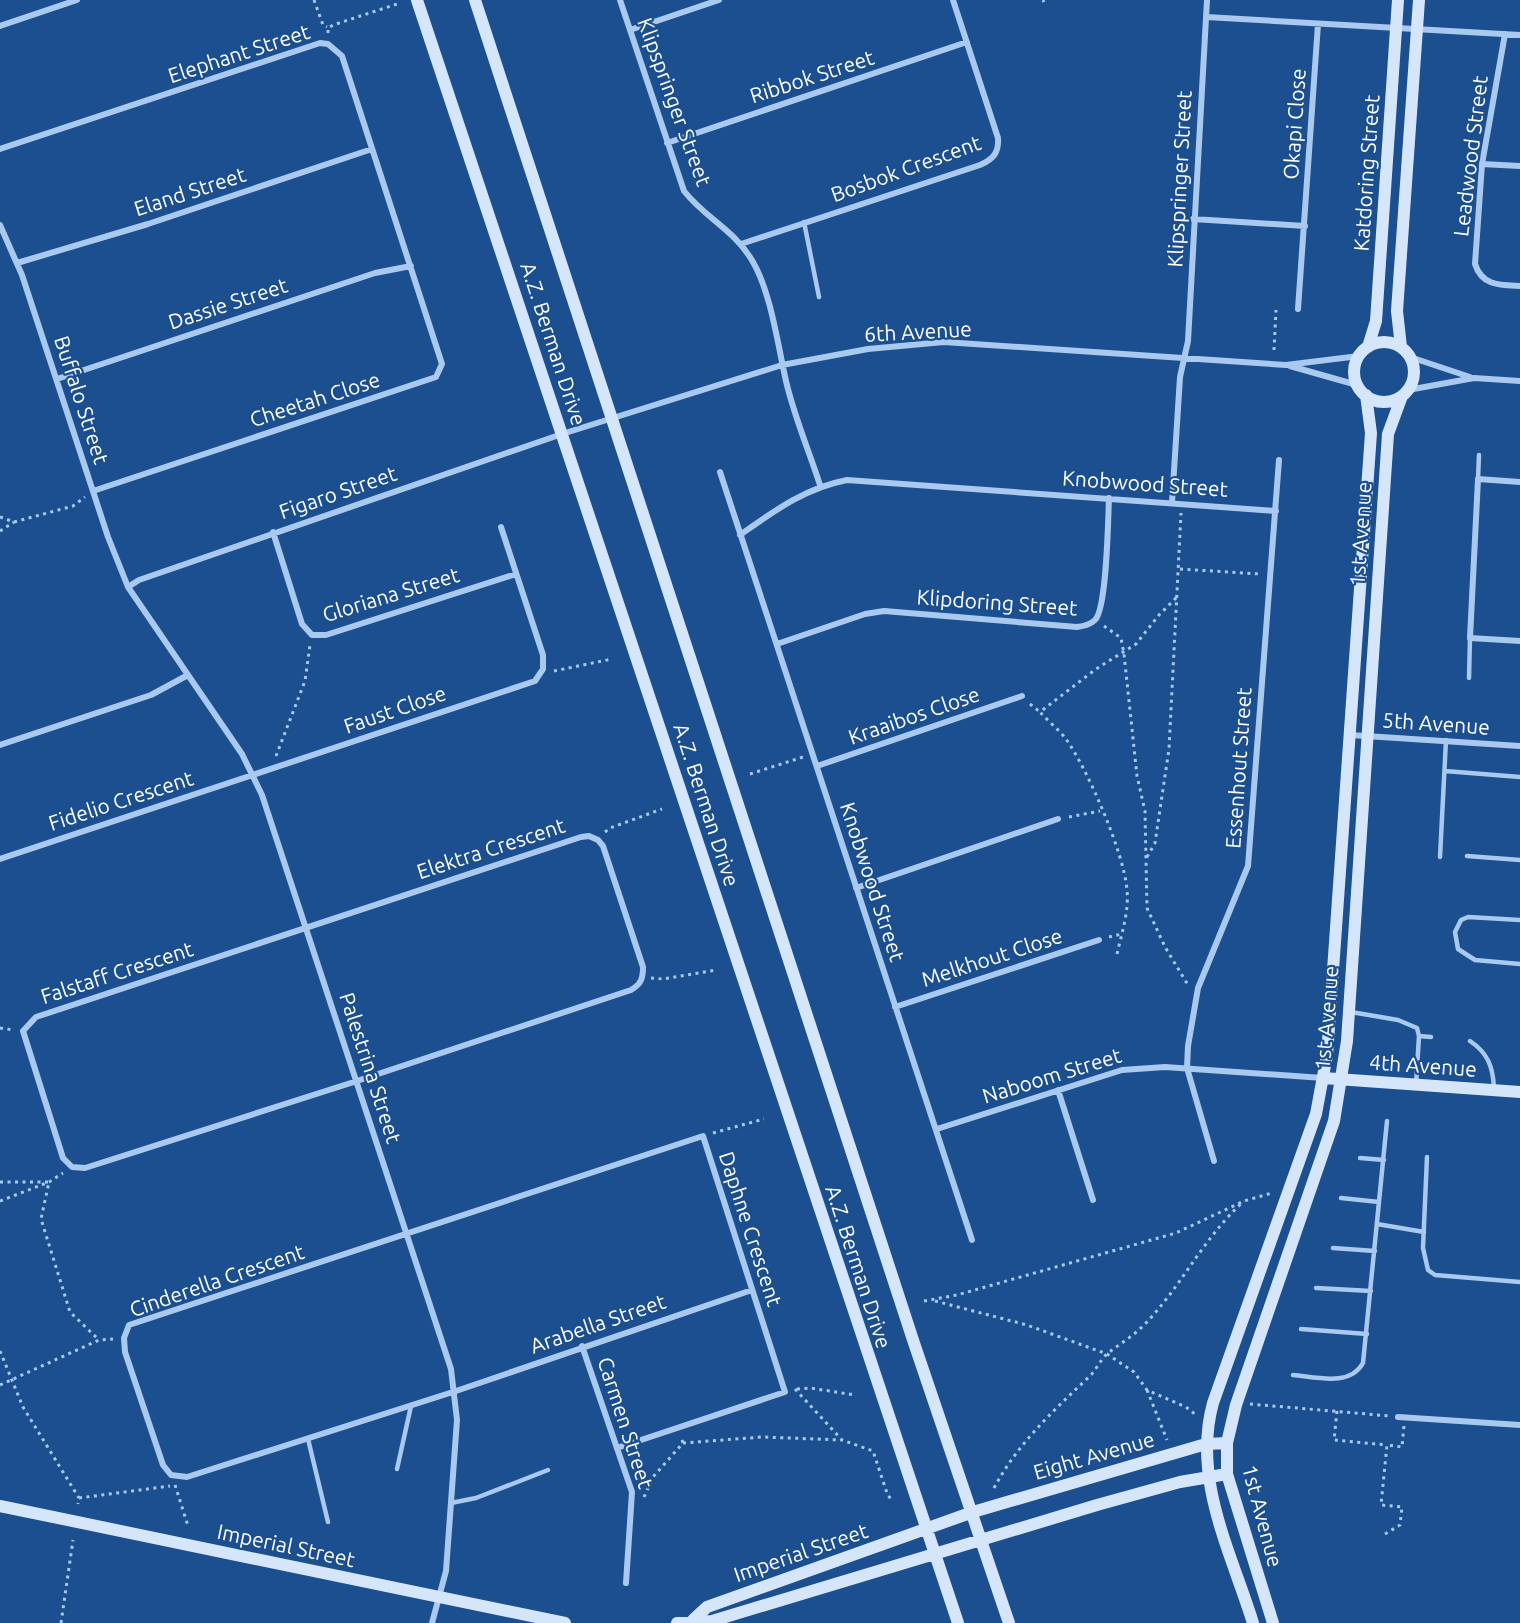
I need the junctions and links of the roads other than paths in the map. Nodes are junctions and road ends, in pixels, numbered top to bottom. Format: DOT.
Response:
graph roads {
  1 [pos="77,0"];
  2 [pos="417,0"];
  3 [pos="475,0"];
  4 [pos="620,0"];
  5 [pos="719,0"];
  6 [pos="953,0"];
  7 [pos="1207,0"];
  8 [pos="1398,0"];
  9 [pos="1419,0"];
  10 [pos="1206,17"];
  11 [pos="1318,24"];
  12 [pos="0,26"];
  13 [pos="1396,28"];
  14 [pos="1417,29"];
  15 [pos="630,30"];
  16 [pos="1505,33"];
  17 [pos="1520,34"];
  18 [pos="967,42"];
  19 [pos="667,143"];
  20 [pos="372,148"];
  21 [pos="0,149"];
  22 [pos="1482,164"];
  23 [pos="1520,166"];
  24 [pos="1193,219"];
  25 [pos="804,222"];
  26 [pos="0,225"];
  27 [pos="1305,226"];
  28 [pos="741,244"];
  29 [pos="17,263"];
  30 [pos="411,266"];
  31 [pos="1520,286"];
  32 [pos="819,297"];
  33 [pos="1298,309"];
  34 [pos="1363,351"];
  35 [pos="1405,352"];
  36 [pos="1184,359"];
  37 [pos="782,364"];
  38 [pos="1286,365"];
  39 [pos="1474,378"];
  40 [pos="57,379"];
  41 [pos="1520,381"];
  42 [pos="1361,390"];
  43 [pos="1405,393"];
  44 [pos="611,419"];
  45 [pos="562,434"];
  46 [pos="1479,455"];
  47 [pos="1279,460"];
  48 [pos="720,472"];
  49 [pos="1478,479"];
  50 [pos="1520,482"];
  51 [pos="820,485"];
  52 [pos="93,491"];
  53 [pos="1109,498"];
  54 [pos="1172,502"];
  55 [pos="1276,511"];
  56 [pos="501,527"];
  57 [pos="273,532"];
  58 [pos="740,535"];
  59 [pos="516,574"];
  60 [pos="128,587"];
  61 [pos="1470,638"];
  62 [pos="1520,641"];
  63 [pos="777,644"];
  64 [pos="188,675"];
  65 [pos="1468,678"];
  66 [pos="1022,696"];
  67 [pos="1349,735"];
  68 [pos="1367,736"];
  69 [pos="1446,740"];
  70 [pos="0,745"];
  71 [pos="1520,746"];
  72 [pos="817,766"];
  73 [pos="1445,771"];
  74 [pos="252,775"];
  75 [pos="1520,777"];
  76 [pos="1058,819"];
  77 [pos="1467,856"];
  78 [pos="1440,858"];
  79 [pos="0,859"];
  80 [pos="1520,860"];
  81 [pos="856,888"];
  82 [pos="1520,920"];
  83 [pos="306,927"];
  84 [pos="1099,940"];
  85 [pos="1520,964"];
  86 [pos="896,1007"];
  87 [pos="1348,1011"];
  88 [pos="1419,1036"];
  89 [pos="1431,1037"];
  90 [pos="1470,1041"];
  91 [pos="1187,1068"];
  92 [pos="1323,1078"];
  93 [pos="1341,1079"];
  94 [pos="357,1081"];
  95 [pos="1416,1085"];
  96 [pos="1058,1090"];
  97 [pos="1494,1091"];
  98 [pos="1520,1092"];
  99 [pos="1387,1121"];
  100 [pos="937,1129"];
  101 [pos="1360,1158"];
  102 [pos="1428,1158"];
  103 [pos="1383,1160"];
  104 [pos="1214,1161"];
  105 [pos="1341,1198"];
  106 [pos="1094,1200"];
  107 [pos="1379,1202"];
  108 [pos="1377,1224"];
  109 [pos="1424,1232"];
  110 [pos="407,1233"];
  111 [pos="972,1240"];
  112 [pos="1333,1248"];
  113 [pos="1375,1251"];
  114 [pos="1520,1282"];
  115 [pos="1316,1288"];
  116 [pos="752,1290"];
  117 [pos="1371,1291"];
  118 [pos="1300,1329"];
  119 [pos="1367,1334"];
  120 [pos="582,1346"];
  121 [pos="1293,1374"];
  122 [pos="456,1391"];
  123 [pos="411,1406"];
  124 [pos="1401,1417"];
  125 [pos="1520,1425"];
  126 [pos="308,1439"];
  127 [pos="1227,1443"];
  128 [pos="1206,1444"];
  129 [pos="617,1448"];
  130 [pos="398,1469"];
  131 [pos="548,1470"];
  132 [pos="1227,1474"];
  133 [pos="1208,1477"];
  134 [pos="451,1503"];
  135 [pos="0,1506"];
  136 [pos="973,1512"];
  137 [pos="327,1522"];
  138 [pos="926,1529"];
  139 [pos="982,1540"];
  140 [pos="935,1554"];
  141 [pos="626,1583"];
  142 [pos="439,1597"];
  143 [pos="693,1620"];
  144 [pos="432,1623"];
  145 [pos="565,1623"];
  146 [pos="677,1623"];
  147 [pos="958,1623"];
  148 [pos="1009,1623"];
  149 [pos="1253,1623"];
  150 [pos="1273,1623"];
  1 -- 12 [label="street"];
  2 -- 45 [label="street, A.Z. Berman Drive"];
  3 -- 44 [label="street, A.Z. Berman Drive"];
  4 -- 15 [label="street, Klipspringer Street"];
  5 -- 15 [label="street"];
  6 -- 18 [label="street, Bosbok Crescent"];
  7 -- 10 [label="street, Klipspringer Street"];
  8 -- 13 [label="street, Katdoring Street"];
  9 -- 14 [label="street, Katdoring Street"];
  10 -- 11 [label="street"];
  10 -- 24 [label="street, Klipspringer Street"];
  11 -- 13 [label="street"];
  11 -- 27 [label="street, Okapi Close"];
  13 -- 14 [label="street"];
  13 -- 34 [label="street, Katdoring Street"];
  14 -- 16 [label="street"];
  14 -- 35 [label="street, Katdoring Street"];
  15 -- 19 [label="street, Klipspringer Street"];
  16 -- 17 [label="street"];
  16 -- 22 [label="street, Leadwood Street"];
  18 -- 19 [label="street, Ribbok Street"];
  18 -- 25 [label="street, Bosbok Crescent"];
  19 -- 28 [label="street, Klipspringer Street"];
  20 -- 21 [label="street, Elephant Street"];
  20 -- 29 [label="street, Eland Street"];
  20 -- 30 [label="street, Elephant Street"];
  22 -- 23 [label="street"];
  22 -- 31 [label="street, Leadwood Street"];
  24 -- 27 [label="street"];
  24 -- 36 [label="street, Klipspringer Street"];
  25 -- 28 [label="street, Bosbok Crescent"];
  25 -- 32 [label="lane"];
  26 -- 29 [label="street, Buffalo Street"];
  27 -- 33 [label="street, Okapi Close"];
  28 -- 37 [label="street, Klipspringer Street"];
  29 -- 40 [label="street, Buffalo Street"];
  30 -- 40 [label="street, Dassie Street"];
  30 -- 52 [label="street, Cheetah Close"];
  34 -- 35 [label="street"];
  34 -- 38 [label="street, 6th Avenue"];
  34 -- 42 [label="street"];
  35 -- 39 [label="street"];
  35 -- 43 [label="street"];
  36 -- 37 [label="street, 6th Avenue"];
  36 -- 38 [label="street, 6th Avenue"];
  36 -- 54 [label="street, Klipspringer Street"];
  37 -- 44 [label="street, 6th Avenue"];
  37 -- 51 [label="street, Klipspringer Street"];
  38 -- 42 [label="street, 6th Avenue"];
  39 -- 41 [label="street"];
  39 -- 43 [label="street"];
  40 -- 52 [label="street, Buffalo Street"];
  42 -- 43 [label="street"];
  42 -- 67 [label="street, 1st Avenue"];
  43 -- 68 [label="street, 1st Avenue"];
  44 -- 45 [label="street, 6th Avenue"];
  44 -- 136 [label="street, A.Z. Berman Drive"];
  45 -- 57 [label="street, Figaro Street"];
  45 -- 138 [label="street, A.Z. Berman Drive"];
  46 -- 49 [label="lane"];
  47 -- 55 [label="street, Essenhout Street"];
  48 -- 58 [label="street, Knobwood Street"];
  49 -- 50 [label="street"];
  49 -- 61 [label="street"];
  51 -- 53 [label="street, Knobwood Street"];
  51 -- 58 [label="street, Knobwood Street"];
  52 -- 60 [label="street, Buffalo Street"];
  53 -- 54 [label="street, Knobwood Street"];
  53 -- 63 [label="street, Klipdoring Street"];
  54 -- 55 [label="street, Knobwood Street"];
  55 -- 91 [label="street, Essenhout Street"];
  56 -- 59 [label="street"];
  57 -- 59 [label="street, Gloriana Street"];
  57 -- 60 [label="street, Figaro Street"];
  58 -- 63 [label="street, Knobwood Street"];
  59 -- 74 [label="street, Faust Close"];
  60 -- 64 [label="street, Palestrina Street"];
  61 -- 62 [label="street"];
  61 -- 65 [label="lane"];
  63 -- 72 [label="street, Knobwood Street"];
  64 -- 70 [label="street"];
  64 -- 74 [label="street, Palestrina Street"];
  66 -- 72 [label="street, Kraaibos Close"];
  67 -- 68 [label="street, 5th Avenue"];
  67 -- 92 [label="street, 1st Avenue"];
  68 -- 69 [label="street, 5th Avenue"];
  68 -- 87 [label="street, 1st Avenue"];
  69 -- 71 [label="street, 5th Avenue"];
  69 -- 73 [label="lane"];
  72 -- 81 [label="street, Knobwood Street"];
  73 -- 75 [label="lane"];
  73 -- 78 [label="lane"];
  74 -- 79 [label="street, Fidelio Crescent"];
  74 -- 83 [label="street, Palestrina Street"];
  76 -- 81 [label="street"];
  77 -- 80 [label="lane"];
  81 -- 86 [label="street, Knobwood Street"];
  82 -- 85 [label="lane"];
  83 -- 94 [label="street, Palestrina Street"];
  83 -- 94 [label="street, Falstaff Crescent"];
  83 -- 94 [label="street, Elektra Crescent"];
  84 -- 86 [label="street, Melkhout Close"];
  86 -- 100 [label="street, Knobwood Street"];
  87 -- 88 [label="lane"];
  87 -- 93 [label="street, 1st Avenue"];
  88 -- 89 [label="lane"];
  88 -- 95 [label="lane"];
  90 -- 97 [label="lane"];
  91 -- 92 [label="street, Naboom Street"];
  91 -- 96 [label="street, Naboom Street"];
  91 -- 104 [label="street"];
  92 -- 93 [label="street, 4th Avenue"];
  92 -- 128 [label="street, 1st Avenue"];
  93 -- 95 [label="street, 4th Avenue"];
  93 -- 127 [label="street, 1st Avenue"];
  94 -- 110 [label="street, Palestrina Street"];
  95 -- 97 [label="street, 4th Avenue"];
  96 -- 100 [label="street, Naboom Street"];
  96 -- 106 [label="street"];
  97 -- 98 [label="street, 4th Avenue"];
  99 -- 103 [label="lane"];
  100 -- 111 [label="street, Knobwood Street"];
  101 -- 103 [label="lane"];
  102 -- 109 [label="lane"];
  103 -- 107 [label="lane"];
  105 -- 107 [label="lane"];
  107 -- 108 [label="lane"];
  108 -- 109 [label="lane"];
  108 -- 113 [label="lane"];
  109 -- 114 [label="lane"];
  110 -- 116 [label="street, Daphne Crescent"];
  110 -- 122 [label="street, Palestrina Street"];
  110 -- 126 [label="street, Cinderella Crescent"];
  112 -- 113 [label="lane"];
  113 -- 117 [label="lane"];
  115 -- 117 [label="lane"];
  116 -- 120 [label="street, Arabella Street"];
  116 -- 129 [label="street, Daphne Crescent"];
  117 -- 119 [label="lane"];
  118 -- 119 [label="lane"];
  119 -- 121 [label="lane"];
  120 -- 122 [label="street, Arabella Street"];
  120 -- 129 [label="street, Carmen Street"];
  122 -- 123 [label="street"];
  122 -- 134 [label="street, Palestrina Street"];
  123 -- 126 [label="street"];
  123 -- 130 [label="lane"];
  124 -- 125 [label="street"];
  126 -- 137 [label="lane"];
  127 -- 128 [label="street, Eight Avenue"];
  127 -- 132 [label="street, 1st Avenue"];
  128 -- 133 [label="street, 1st Avenue"];
  128 -- 136 [label="street, Eight Avenue"];
  129 -- 141 [label="street, Carmen Street"];
  131 -- 134 [label="lane"];
  132 -- 133 [label="street"];
  132 -- 150 [label="street, 1st Avenue"];
  133 -- 139 [label="street"];
  133 -- 149 [label="street, 1st Avenue"];
  134 -- 142 [label="street, Palestrina Street"];
  135 -- 142 [label="street, Imperial Street"];
  136 -- 138 [label="street, Eight Avenue"];
  136 -- 139 [label="street, A.Z. Berman Drive"];
  138 -- 140 [label="street, A.Z. Berman Drive"];
  138 -- 143 [label="street, Imperial Street"];
  139 -- 140 [label="street, Imperial Street"];
  139 -- 148 [label="street, A.Z. Berman Drive"];
  140 -- 143 [label="street, Imperial Street"];
  140 -- 147 [label="street, A.Z. Berman Drive"];
  142 -- 144 [label="street, Palestrina Street"];
  142 -- 145 [label="street, Imperial Street"];
  143 -- 146 [label="street, Imperial Street"];
}
